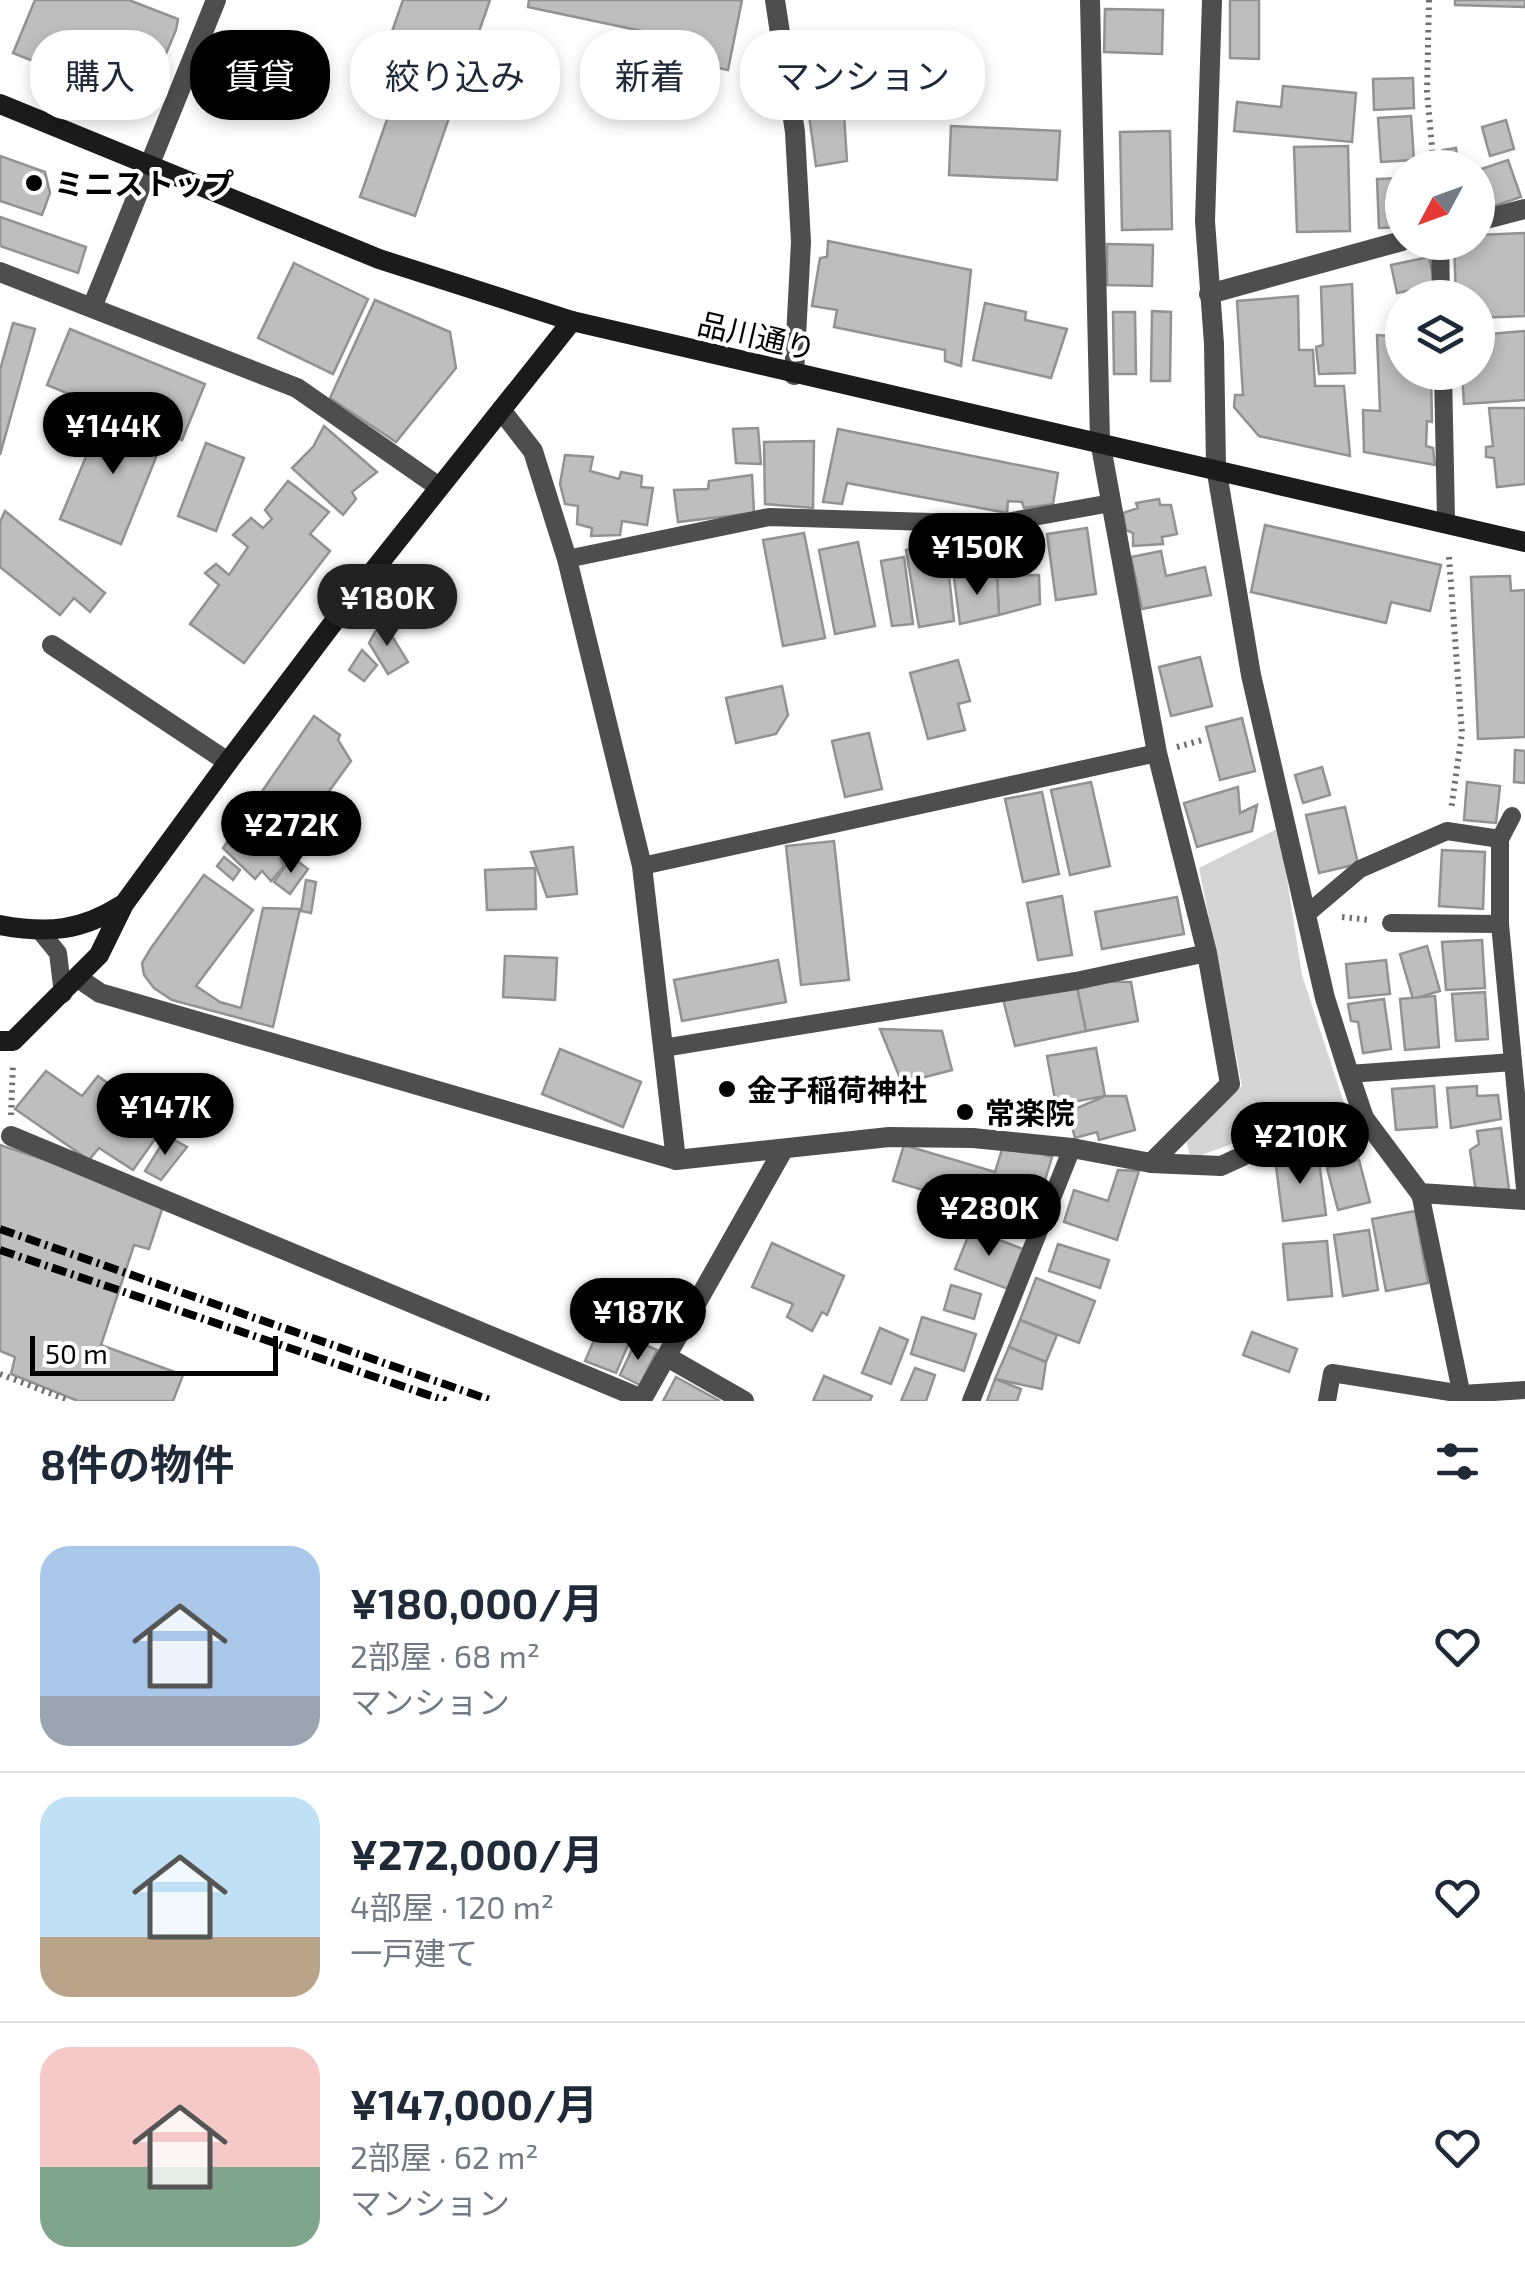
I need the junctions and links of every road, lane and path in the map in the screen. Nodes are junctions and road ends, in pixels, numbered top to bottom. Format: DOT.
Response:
graph roads {
  1 [pos="216,0"];
  2 [pos="774,0"];
  3 [pos="1090,0"];
  4 [pos="1212,0"];
  5 [pos="1429,0"];
  6 [pos="0,104"];
  7 [pos="1432,150"];
  8 [pos="152,165"];
  9 [pos="1525,209"];
  10 [pos="1495,217"];
  11 [pos="1385,246"];
  12 [pos="0,272"];
  13 [pos="1209,294"];
  14 [pos="92,305"];
  15 [pos="572,321"];
  16 [pos="794,376"];
  17 [pos="1443,390"];
  18 [pos="501,410"];
  19 [pos="1100,440"];
  20 [pos="1216,468"];
  21 [pos="440,488"];
  22 [pos="1110,502"];
  23 [pos="1446,520"];
  24 [pos="1525,542"];
  25 [pos="1449,557"];
  26 [pos="567,559"];
  27 [pos="52,646"];
  28 [pos="1157,752"];
  29 [pos="228,762"];
  30 [pos="1512,816"];
  31 [pos="1448,831"];
  32 [pos="1500,839"];
  33 [pos="642,866"];
  34 [pos="124,904"];
  35 [pos="1308,912"];
  36 [pos="1391,923"];
  37 [pos="1500,924"];
  38 [pos="0,925"];
  39 [pos="40,931"];
  40 [pos="1207,953"];
  41 [pos="70,986"];
  42 [pos="7,1041"];
  43 [pos="662,1048"];
  44 [pos="1513,1062"];
  45 [pos="1349,1074"];
  46 [pos="1364,1118"];
  47 [pos="11,1136"];
  48 [pos="1072,1148"];
  49 [pos="783,1150"];
  50 [pos="676,1160"];
  51 [pos="1151,1163"];
  52 [pos="1525,1189"];
  53 [pos="1420,1192"];
  54 [pos="1525,1200"];
  55 [pos="669,1358"];
  56 [pos="0,1374"];
  57 [pos="1525,1390"];
  58 [pos="1462,1398"];
  59 [pos="642,1400"];
  60 [pos="70,1401"];
  61 [pos="744,1401"];
  62 [pos="971,1401"];
  63 [pos="1328,1401"];
  1 -- 8 [label="street"];
  2 -- 16 [label="street"];
  3 -- 19 [label="street"];
  4 -- 13 [label="street"];
  5 -- 7 [label="path"];
  6 -- 8 [label="street, 品川通り"];
  8 -- 14 [label="street"];
  8 -- 15 [label="street, 品川通り"];
  9 -- 10 [label="street"];
  11 -- 13 [label="street"];
  12 -- 14 [label="street"];
  13 -- 20 [label="street"];
  14 -- 21 [label="street"];
  15 -- 16 [label="street, 品川通り"];
  15 -- 18 [label="street"];
  16 -- 19 [label="street, 品川通り"];
  17 -- 23 [label="lane"];
  18 -- 21 [label="street"];
  18 -- 26 [label="street"];
  19 -- 20 [label="street, 品川通り"];
  19 -- 22 [label="street"];
  20 -- 23 [label="street, 品川通り"];
  20 -- 35 [label="street"];
  21 -- 29 [label="street"];
  22 -- 26 [label="lane"];
  22 -- 28 [label="street"];
  23 -- 24 [label="street, 品川通り"];
  25 -- 31 [label="path"];
  26 -- 33 [label="street"];
  27 -- 29 [label="street"];
  28 -- 33 [label="lane"];
  28 -- 40 [label="street"];
  29 -- 34 [label="street"];
  30 -- 32 [label="lane"];
  31 -- 32 [label="lane"];
  31 -- 35 [label="lane"];
  32 -- 37 [label="lane"];
  33 -- 43 [label="street"];
  34 -- 39 [label="street"];
  34 -- 41 [label="street"];
  35 -- 36 [label="path"];
  35 -- 45 [label="street"];
  36 -- 37 [label="lane"];
  37 -- 44 [label="lane"];
  38 -- 39 [label="street"];
  39 -- 41 [label="lane"];
  40 -- 43 [label="lane"];
  40 -- 51 [label="street"];
  41 -- 42 [label="street"];
  41 -- 50 [label="street"];
  42 -- 47 [label="path"];
  43 -- 50 [label="street"];
  44 -- 45 [label="lane"];
  44 -- 52 [label="lane"];
  45 -- 46 [label="street"];
  46 -- 51 [label="street"];
  46 -- 53 [label="street"];
  47 -- 59 [label="street"];
  48 -- 49 [label="street"];
  48 -- 51 [label="street"];
  48 -- 62 [label="lane"];
  49 -- 50 [label="street"];
  49 -- 55 [label="street"];
  53 -- 54 [label="street"];
  53 -- 58 [label="lane"];
  55 -- 59 [label="street"];
  55 -- 61 [label="street"];
  56 -- 60 [label="path"];
  57 -- 58 [label="lane"];
  58 -- 63 [label="lane"];
}
